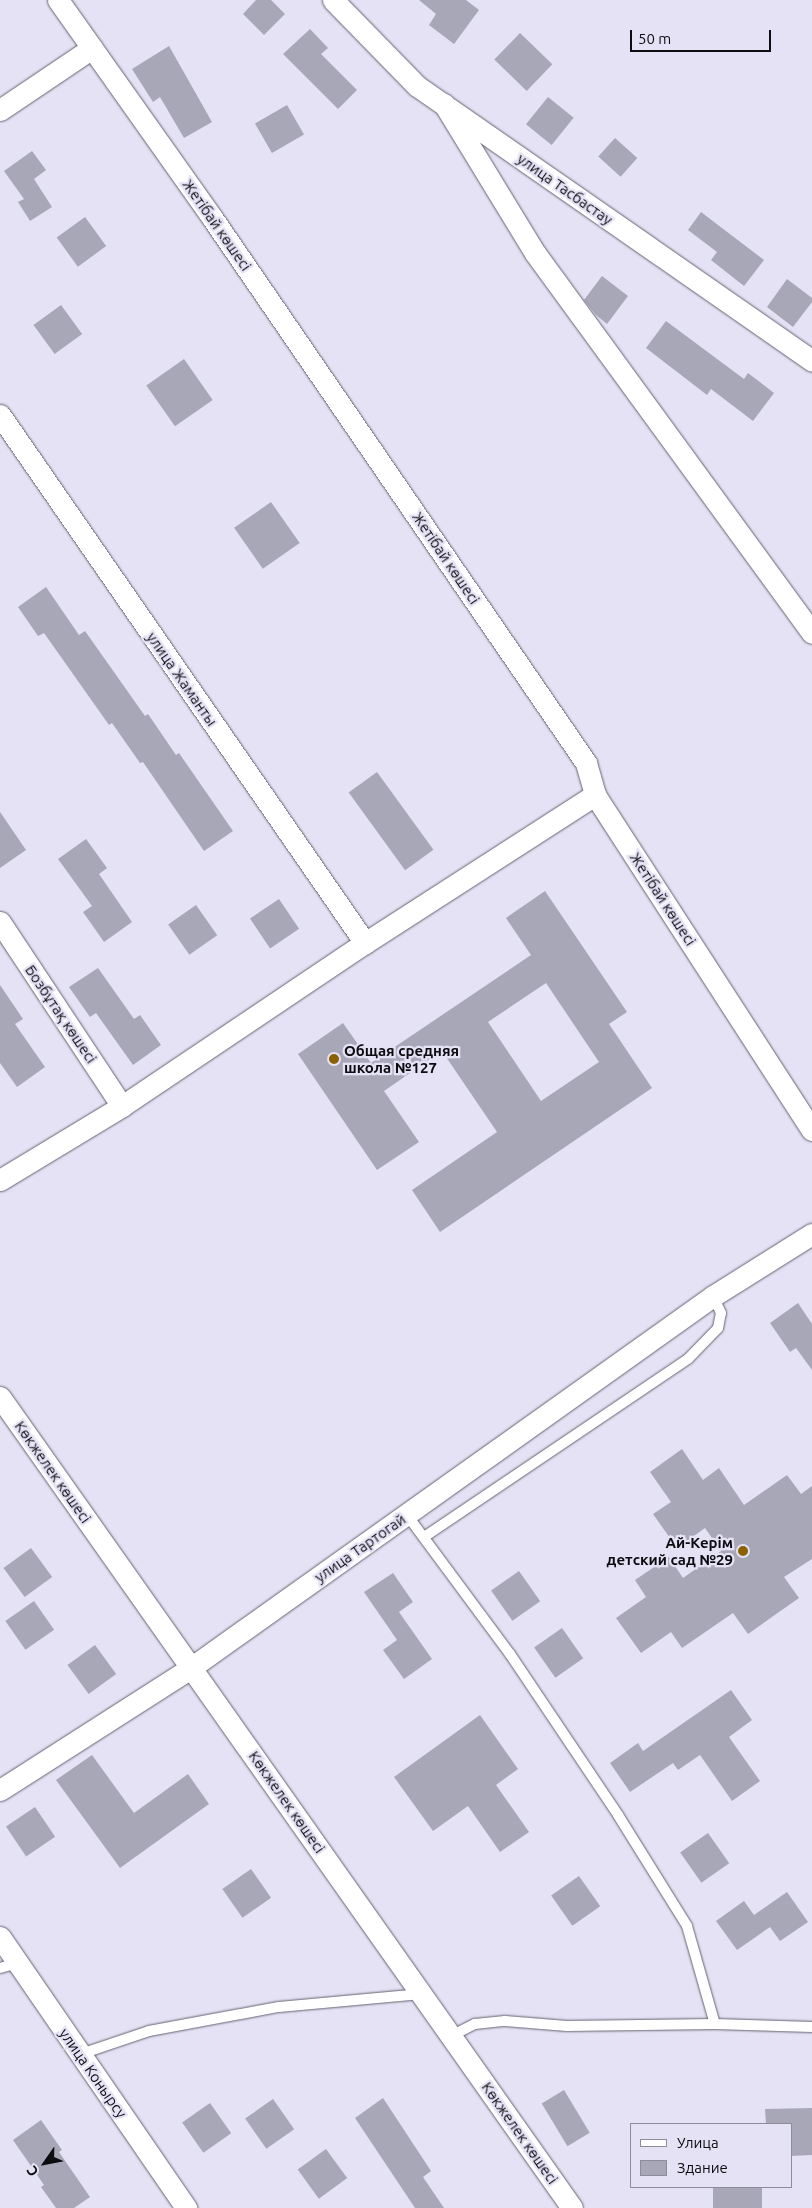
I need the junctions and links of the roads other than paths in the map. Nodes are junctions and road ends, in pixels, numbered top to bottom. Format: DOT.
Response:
graph roads {
  1 [pos="58,0"];
  2 [pos="333,0"];
  3 [pos="92,48"];
  4 [pos="444,104"];
  5 [pos="0,110"];
  6 [pos="811,357"];
  7 [pos="0,415"];
  8 [pos="812,633"];
  9 [pos="595,795"];
  10 [pos="0,922"];
  11 [pos="365,943"];
  12 [pos="122,1106"];
  13 [pos="812,1130"];
  14 [pos="0,1180"];
  15 [pos="812,1234"];
  16 [pos="713,1296"];
  17 [pos="0,1397"];
  18 [pos="407,1515"];
  19 [pos="424,1538"];
  20 [pos="192,1668"];
  21 [pos="0,1790"];
  22 [pos="0,1937"];
  23 [pos="9,1966"];
  24 [pos="422,1994"];
  25 [pos="715,2024"];
  26 [pos="812,2027"];
  27 [pos="451,2036"];
  28 [pos="81,2054"];
  29 [pos="186,2208"];
  30 [pos="572,2208"];
  1 -- 3 [label="street, Жетібай көшесі"];
  2 -- 4 [label="street, улица Тасбастау"];
  3 -- 5 [label="street"];
  3 -- 9 [label="street, Жетібай көшесі"];
  4 -- 6 [label="street, улица Тасбастау"];
  4 -- 8 [label="street"];
  7 -- 11 [label="street, улица Жаманты"];
  9 -- 11 [label="street"];
  9 -- 13 [label="street, Жетібай көшесі"];
  10 -- 12 [label="street, Бозбұтақ көшесі"];
  11 -- 12 [label="street"];
  12 -- 14 [label="street"];
  15 -- 16 [label="street, улица Тартогай"];
  16 -- 18 [label="street, улица Тартогай"];
  16 -- 19 [label="lane"];
  17 -- 20 [label="street, Көкжелек көшесі"];
  18 -- 19 [label="lane"];
  18 -- 20 [label="street, улица Тартогай"];
  19 -- 25 [label="lane"];
  20 -- 21 [label="street, улица Тартогай"];
  20 -- 24 [label="street, Көкжелек көшесі"];
  22 -- 23 [label="street, улица Конырсу"];
  23 -- 28 [label="street, улица Конырсу"];
  24 -- 27 [label="street, Көкжелек көшесі"];
  24 -- 28 [label="lane"];
  25 -- 26 [label="lane"];
  25 -- 27 [label="lane"];
  27 -- 30 [label="street, Көкжелек көшесі"];
  28 -- 29 [label="street, улица Конырсу"];
}
